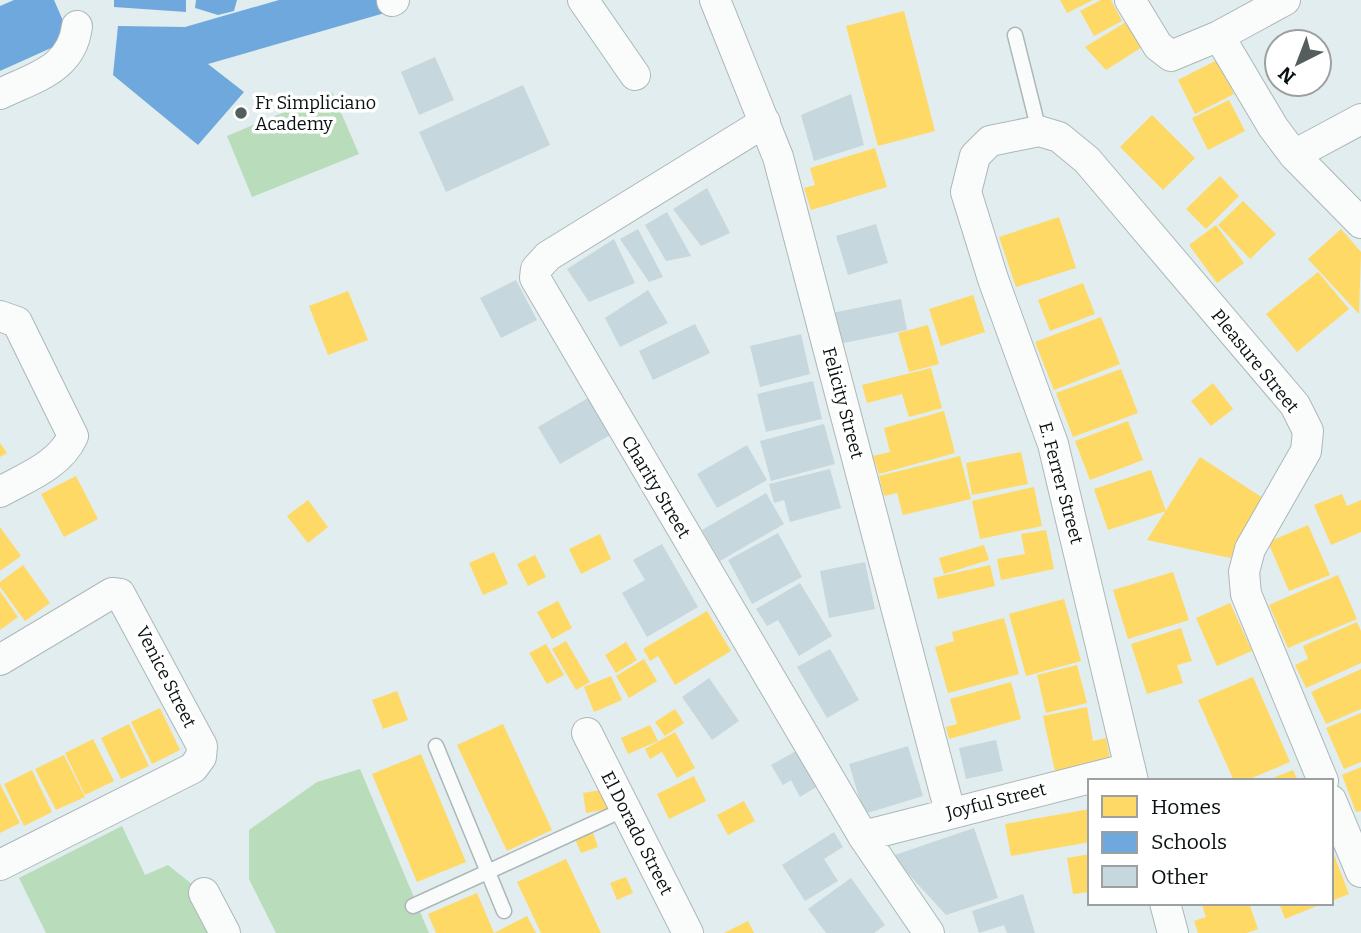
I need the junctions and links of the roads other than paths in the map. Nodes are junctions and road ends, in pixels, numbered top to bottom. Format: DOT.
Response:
graph roads {
  1 [pos="583,0"];
  2 [pos="715,0"];
  3 [pos="1130,0"];
  4 [pos="1284,0"];
  5 [pos="78,26"];
  6 [pos="1015,35"];
  7 [pos="1219,36"];
  8 [pos="635,75"];
  9 [pos="0,94"];
  10 [pos="1361,120"];
  11 [pos="765,122"];
  12 [pos="1039,131"];
  13 [pos="1294,155"];
  14 [pos="1361,223"];
  15 [pos="0,316"];
  16 [pos="0,492"];
  17 [pos="0,660"];
  18 [pos="587,733"];
  19 [pos="436,746"];
  20 [pos="1131,775"];
  21 [pos="1111,779"];
  22 [pos="1322,779"];
  23 [pos="1088,784"];
  24 [pos="1333,805"];
  25 [pos="625,809"];
  26 [pos="950,812"];
  27 [pos="863,836"];
  28 [pos="0,865"];
  29 [pos="488,871"];
  30 [pos="1361,872"];
  31 [pos="204,892"];
  32 [pos="1166,905"];
  33 [pos="413,906"];
  34 [pos="504,911"];
  35 [pos="225,933"];
  36 [pos="688,933"];
  37 [pos="929,933"];
  38 [pos="1173,933"];
  1 -- 8 [label="street"];
  2 -- 11 [label="street, Felicity Street"];
  3 -- 7 [label="street"];
  4 -- 7 [label="street"];
  5 -- 9 [label="street"];
  6 -- 12 [label="lane"];
  7 -- 13 [label="street"];
  10 -- 13 [label="street"];
  11 -- 26 [label="street, Felicity Street"];
  11 -- 27 [label="street, Charity Street"];
  12 -- 20 [label="street, E. Ferrer Street"];
  12 -- 22 [label="street, Pleasure Street"];
  13 -- 14 [label="street"];
  15 -- 16 [label="street"];
  17 -- 28 [label="street, Venice Street"];
  18 -- 25 [label="street, El Dorado Street"];
  19 -- 29 [label="lane"];
  20 -- 21 [label="street, Joyful Street"];
  23 -- 26 [label="street, Joyful Street"];
  24 -- 30 [label="street"];
  25 -- 29 [label="lane"];
  25 -- 36 [label="street, El Dorado Street"];
  26 -- 27 [label="street, Joyful Street"];
  27 -- 37 [label="street, Charity Street"];
  29 -- 33 [label="lane"];
  29 -- 34 [label="lane"];
  31 -- 35 [label="street"];
  32 -- 38 [label="street"];
}
